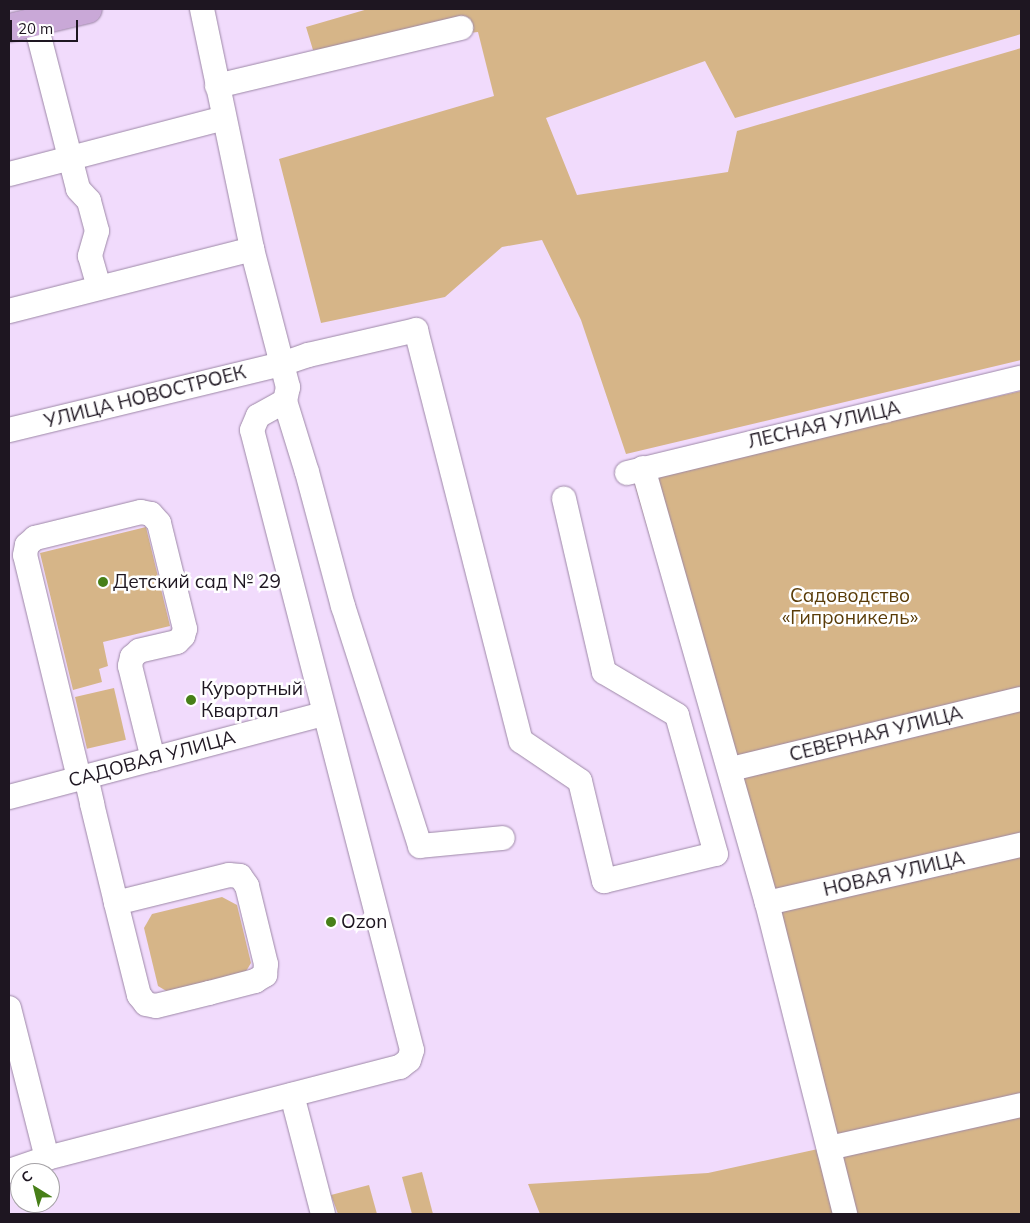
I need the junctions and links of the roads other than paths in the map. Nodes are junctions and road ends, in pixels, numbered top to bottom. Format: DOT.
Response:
graph roads {
  1 [pos="88,9"];
  2 [pos="202,9"];
  3 [pos="35,21"];
  4 [pos="9,28"];
  5 [pos="461,28"];
  6 [pos="217,86"];
  7 [pos="224,118"];
  8 [pos="70,158"];
  9 [pos="9,174"];
  10 [pos="252,248"];
  11 [pos="98,288"];
  12 [pos="9,311"];
  13 [pos="282,364"];
  14 [pos="1021,378"];
  15 [pos="285,401"];
  16 [pos="9,430"];
  17 [pos="564,499"];
  18 [pos="1021,699"];
  19 [pos="324,714"];
  20 [pos="153,759"];
  21 [pos="730,769"];
  22 [pos="82,778"];
  23 [pos="9,797"];
  24 [pos="503,838"];
  25 [pos="1021,845"];
  26 [pos="116,903"];
  27 [pos="767,903"];
  28 [pos="9,1008"];
  29 [pos="292,1095"];
  30 [pos="1021,1105"];
  31 [pos="829,1148"];
  32 [pos="47,1158"];
  33 [pos="9,1172"];
  34 [pos="323,1214"];
  35 [pos="845,1214"];
  1 -- 3 [label="main road"];
  2 -- 6 [label="street"];
  3 -- 4 [label="main road"];
  3 -- 8 [label="street"];
  5 -- 6 [label="street"];
  6 -- 7 [label="street"];
  7 -- 8 [label="street"];
  7 -- 10 [label="street"];
  8 -- 9 [label="street"];
  8 -- 11 [label="street"];
  10 -- 11 [label="street"];
  10 -- 13 [label="street"];
  11 -- 12 [label="street"];
  13 -- 15 [label="street"];
  13 -- 16 [label="street, УЛИЦА НОВОСТРОЕК"];
  13 -- 17 [label="street, УЛИЦА НОВОСТРОЕК"];
  14 -- 21 [label="street, ЛЕСНАЯ УЛИЦА"];
  15 -- 19 [label="street"];
  15 -- 24 [label="street"];
  18 -- 21 [label="street, СЕВЕРНАЯ УЛИЦА"];
  19 -- 20 [label="street, САДОВАЯ УЛИЦА"];
  19 -- 29 [label="street"];
  20 -- 22 [label="street, САДОВАЯ УЛИЦА"];
  20 -- 22 [label="street"];
  21 -- 27 [label="street"];
  22 -- 23 [label="street, САДОВАЯ УЛИЦА"];
  22 -- 26 [label="street"];
  25 -- 27 [label="street, НОВАЯ УЛИЦА"];
  26 -- 26 [label="street"];
  27 -- 31 [label="street"];
  28 -- 32 [label="street"];
  29 -- 32 [label="street"];
  29 -- 34 [label="street"];
  30 -- 31 [label="street"];
  31 -- 35 [label="street"];
  32 -- 33 [label="street"];
}
